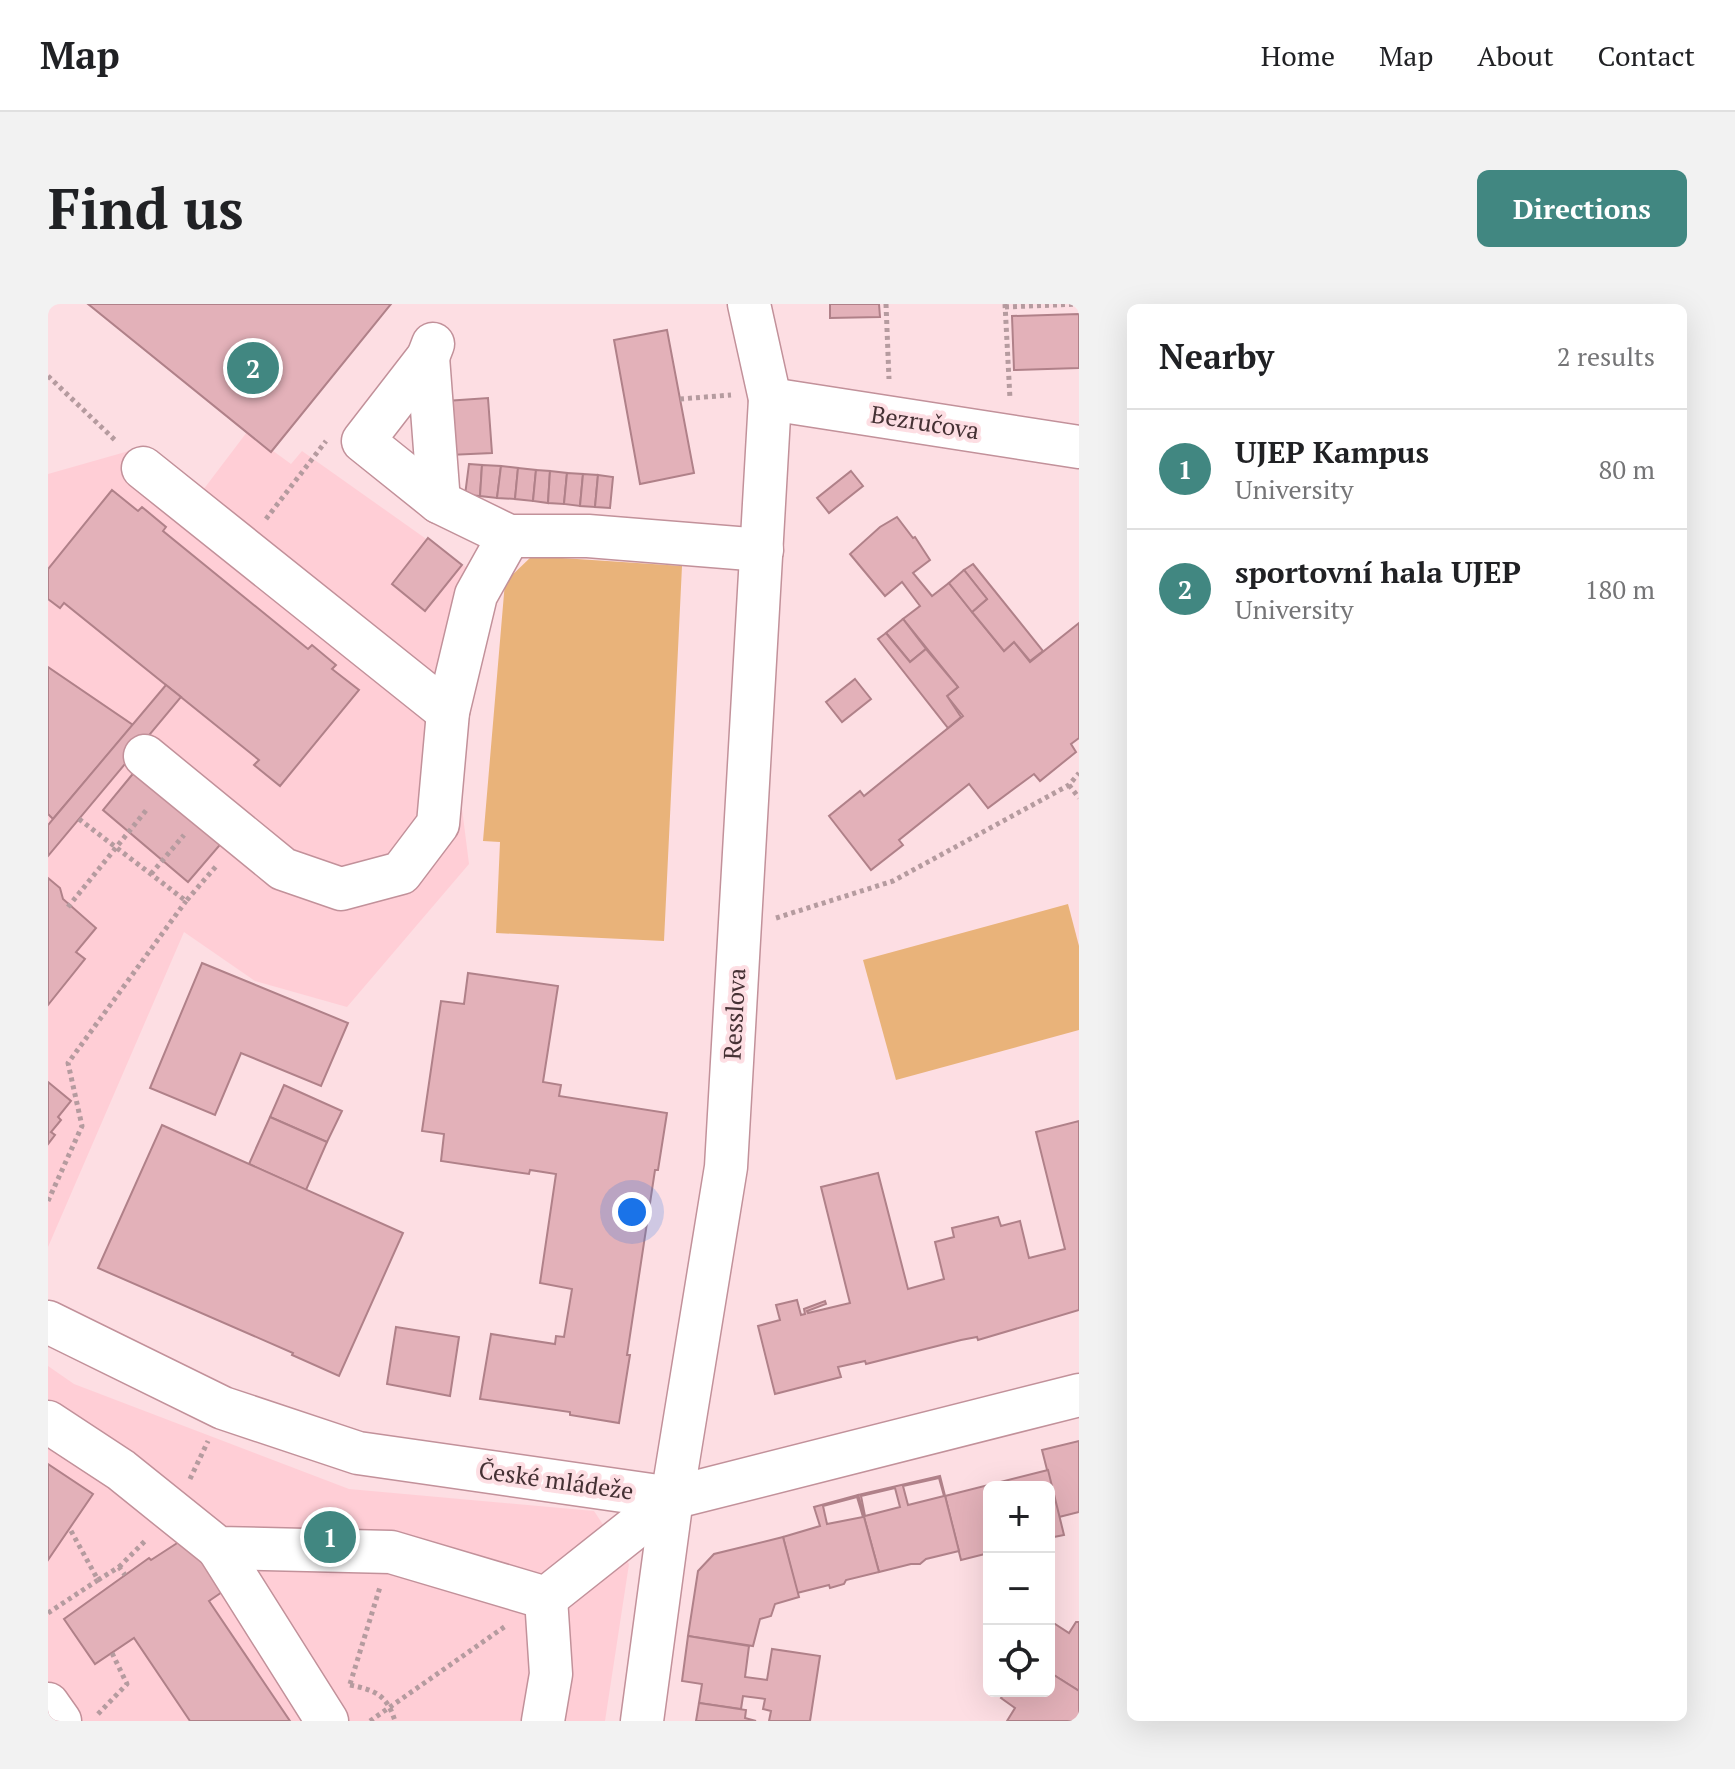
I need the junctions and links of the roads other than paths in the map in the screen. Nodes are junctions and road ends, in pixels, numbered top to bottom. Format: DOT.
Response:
graph roads {
  1 [pos="749,304"];
  2 [pos="753,397"];
  3 [pos="1079,447"];
  4 [pos="143,468"];
  5 [pos="439,502"];
  6 [pos="509,536"];
  7 [pos="762,550"];
  8 [pos="448,712"];
  9 [pos="159,767"];
  10 [pos="48,1322"];
  11 [pos="1079,1395"];
  12 [pos="48,1422"];
  13 [pos="672,1498"];
  14 [pos="218,1548"];
  15 [pos="546,1598"];
  16 [pos="48,1704"];
  17 [pos="60,1721"];
  18 [pos="327,1721"];
  19 [pos="543,1721"];
  20 [pos="642,1721"];
  1 -- 2 [label="street, Resslova"];
  2 -- 3 [label="street, Bezručova"];
  2 -- 7 [label="street, Resslova"];
  4 -- 8 [label="street"];
  5 -- 5 [label="street"];
  5 -- 6 [label="street"];
  6 -- 7 [label="street"];
  6 -- 8 [label="street"];
  7 -- 13 [label="street, Resslova"];
  8 -- 9 [label="street"];
  10 -- 13 [label="street, České mládeže"];
  11 -- 13 [label="street, České mládeže"];
  12 -- 14 [label="street"];
  13 -- 15 [label="street"];
  13 -- 20 [label="street, Resslova"];
  14 -- 15 [label="street"];
  14 -- 18 [label="street"];
  15 -- 19 [label="street"];
  16 -- 17 [label="street"];
}
